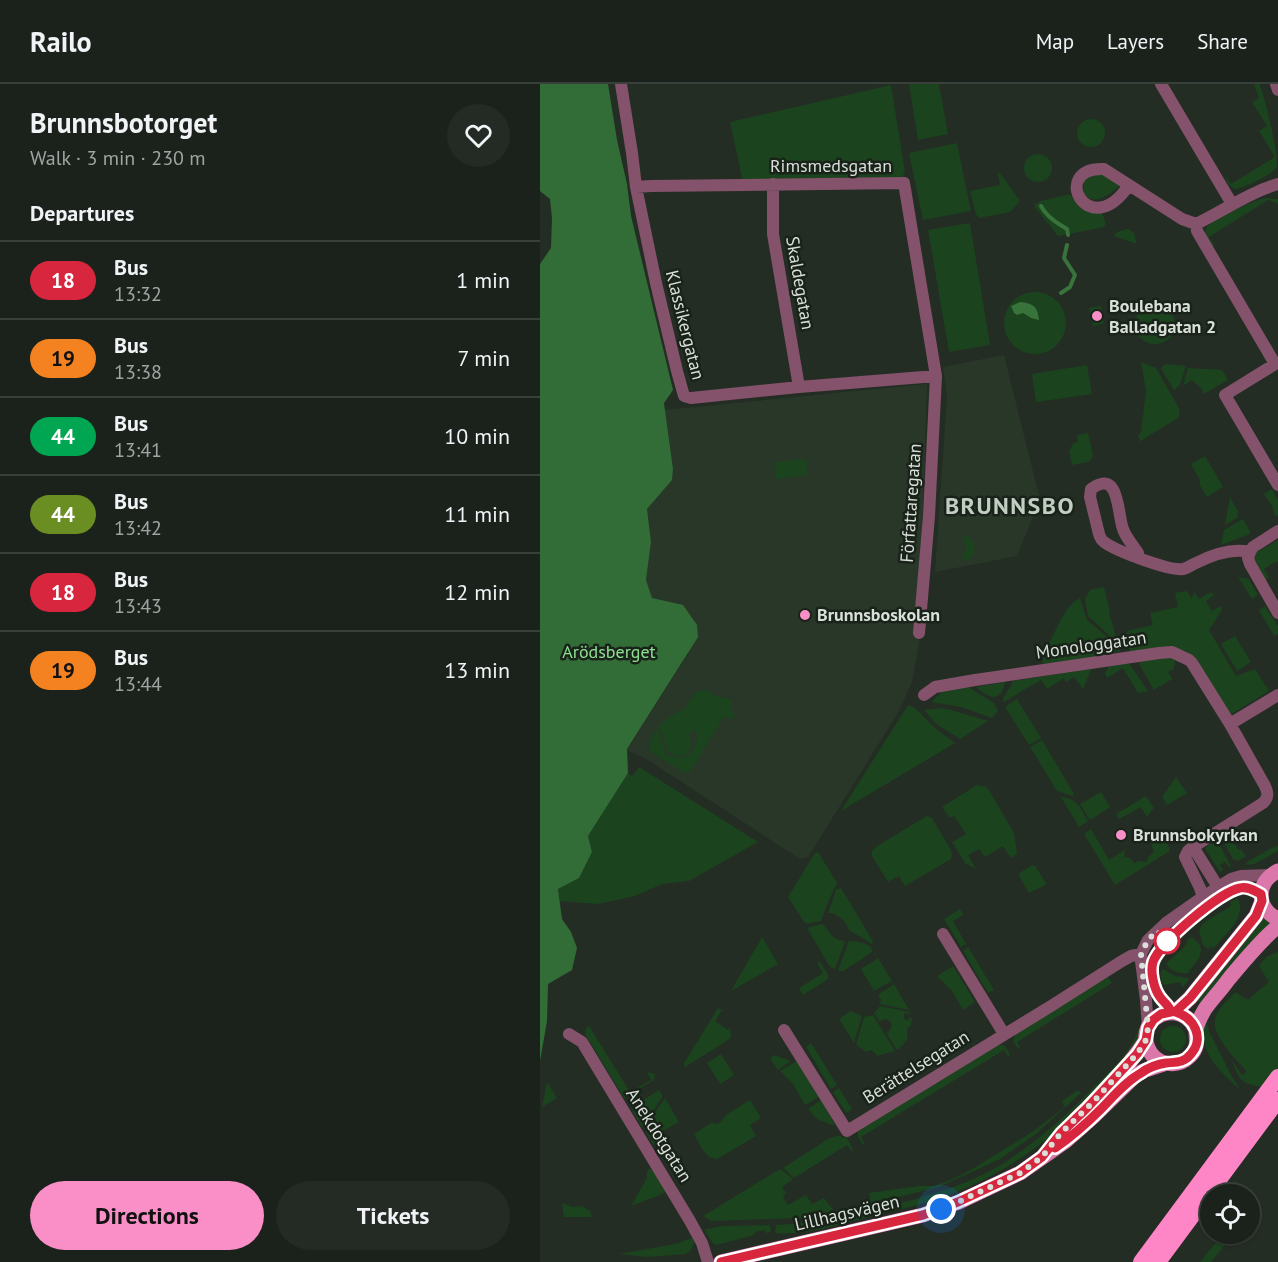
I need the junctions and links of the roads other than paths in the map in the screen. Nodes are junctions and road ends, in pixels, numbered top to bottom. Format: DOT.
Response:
graph roads {
  1 [pos="621,84"];
  2 [pos="1161,84"];
  3 [pos="773,184"];
  4 [pos="1278,184"];
  5 [pos="1129,185"];
  6 [pos="636,187"];
  7 [pos="1232,204"];
  8 [pos="1196,224"];
  9 [pos="936,376"];
  10 [pos="799,387"];
  11 [pos="1278,485"];
  12 [pos="1278,531"];
  13 [pos="1250,552"];
  14 [pos="1137,557"];
  15 [pos="1278,613"];
  16 [pos="919,633"];
  17 [pos="924,695"];
  18 [pos="1278,695"];
  19 [pos="1230,724"];
  20 [pos="1193,847"];
  21 [pos="1274,873"];
  22 [pos="1218,887"];
  23 [pos="1203,897"];
  24 [pos="1262,901"];
  25 [pos="1278,919"];
  26 [pos="1278,926"];
  27 [pos="943,934"];
  28 [pos="1141,954"];
  29 [pos="1175,1012"];
  30 [pos="784,1030"];
  31 [pos="1196,1030"];
  32 [pos="569,1034"];
  33 [pos="1004,1034"];
  34 [pos="1147,1034"];
  35 [pos="1167,1063"];
  36 [pos="1278,1077"];
  37 [pos="1278,1100"];
  38 [pos="847,1131"];
  39 [pos="860,1137"];
  40 [pos="1042,1157"];
  41 [pos="708,1262"];
  42 [pos="721,1262"];
  43 [pos="1142,1262"];
  44 [pos="1158,1262"];
  1 -- 6 [label="street, Klassikergatan"];
  2 -- 7 [label="street"];
  3 -- 6 [label="street, Rimsmedsgatan"];
  3 -- 9 [label="street, Rimsmedsgatan"];
  3 -- 10 [label="street, Skaldegatan"];
  4 -- 7 [label="street"];
  5 -- 8 [label="street"];
  6 -- 10 [label="street, Klassikergatan"];
  7 -- 8 [label="street"];
  8 -- 11 [label="street"];
  9 -- 10 [label="street, Klassikergatan"];
  9 -- 16 [label="street, Författaregatan"];
  12 -- 13 [label="street"];
  13 -- 14 [label="street"];
  13 -- 15 [label="street"];
  14 -- 14 [label="street"];
  17 -- 19 [label="street, Monologgatan"];
  18 -- 19 [label="street"];
  19 -- 20 [label="street, Monologgatan"];
  20 -- 22 [label="street"];
  20 -- 23 [label="street"];
  21 -- 22 [label="street"];
  21 -- 24 [label="main road, Lillhagsvägen"];
  22 -- 23 [label="street"];
  23 -- 28 [label="street"];
  24 -- 25 [label="main road"];
  24 -- 29 [label="main road, Lillhagsvägen"];
  26 -- 31 [label="main road, Lillhagsvägen"];
  27 -- 33 [label="street"];
  28 -- 33 [label="street, Berättelsegatan"];
  28 -- 34 [label="street"];
  29 -- 31 [label="main road"];
  29 -- 34 [label="main road, Lillhagsvägen"];
  30 -- 38 [label="street"];
  31 -- 35 [label="main road, Lillhagsvägen"];
  32 -- 41 [label="street, Anekdotgatan"];
  33 -- 38 [label="street, Berättelsegatan"];
  34 -- 35 [label="main road"];
  34 -- 40 [label="main road, Lillhagsvägen"];
  35 -- 40 [label="main road, Lillhagsvägen"];
  36 -- 43 [label="highway"];
  37 -- 44 [label="highway"];
  38 -- 39 [label="street"];
  40 -- 42 [label="main road, Lillhagsvägen"];
}
